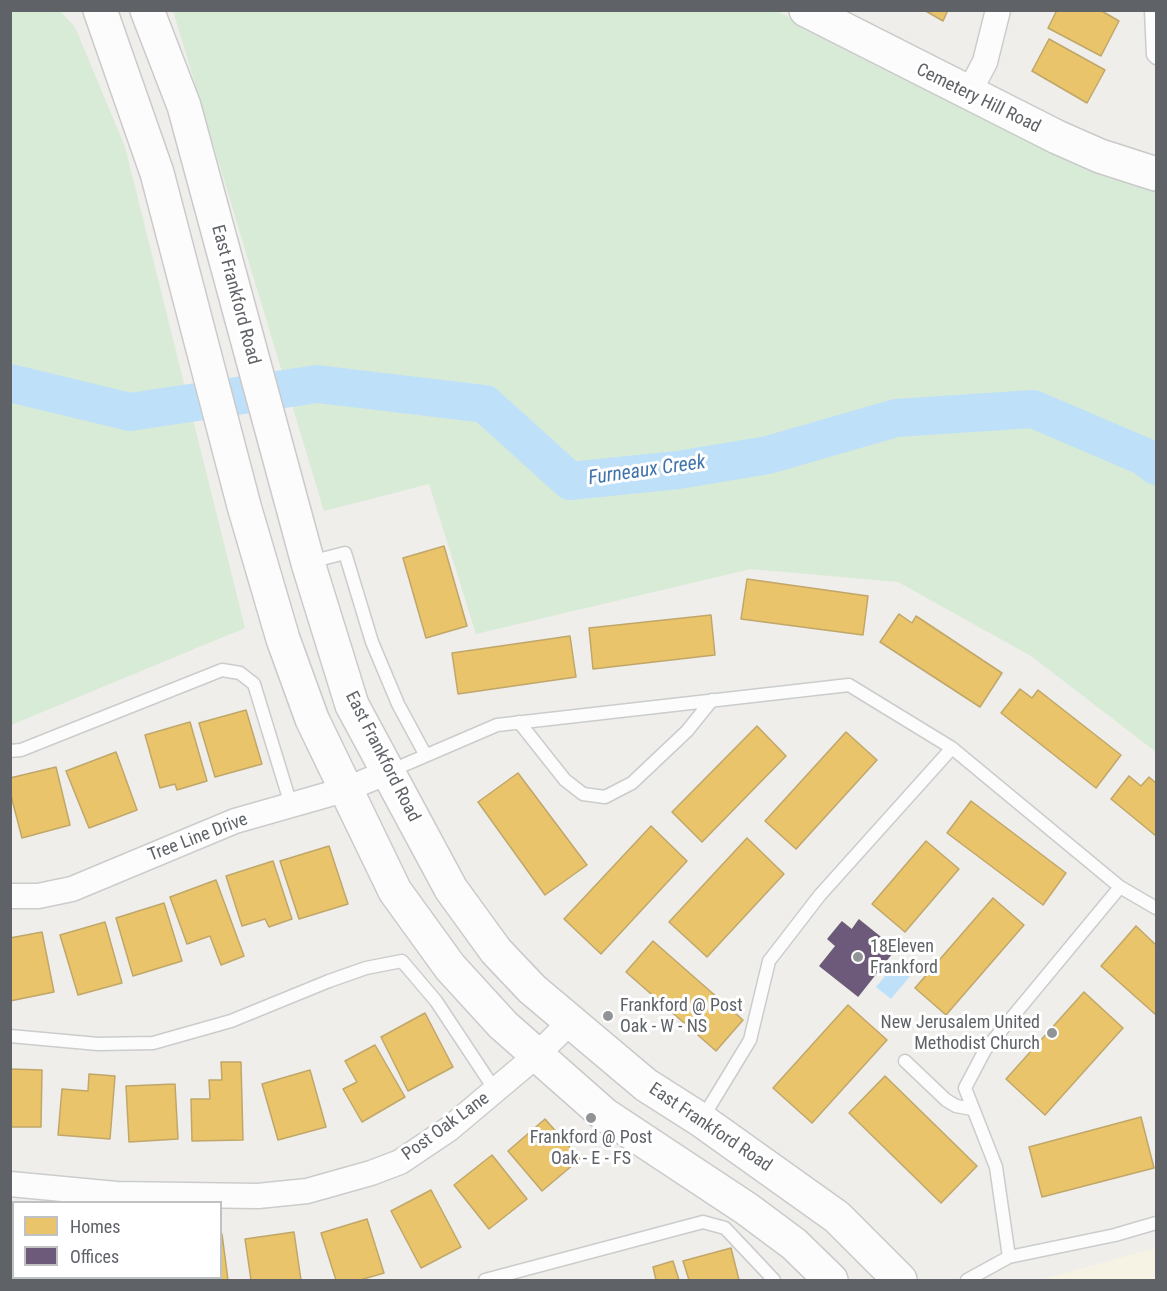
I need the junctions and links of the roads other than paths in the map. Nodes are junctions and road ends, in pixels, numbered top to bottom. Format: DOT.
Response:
graph roads {
  1 [pos="100,10"];
  2 [pos="147,10"];
  3 [pos="806,10"];
  4 [pos="998,10"];
  5 [pos="1151,10"];
  6 [pos="1156,57"];
  7 [pos="968,94"];
  8 [pos="1156,174"];
  9 [pos="308,563"];
  10 [pos="712,700"];
  11 [pos="519,722"];
  12 [pos="952,748"];
  13 [pos="10,751"];
  14 [pos="425,754"];
  15 [pos="386,773"];
  16 [pos="344,790"];
  17 [pos="291,806"];
  18 [pos="1120,887"];
  19 [pos="10,896"];
  20 [pos="1156,908"];
  21 [pos="570,1021"];
  22 [pos="10,1036"];
  23 [pos="537,1055"];
  24 [pos="905,1061"];
  25 [pos="495,1090"];
  26 [pos="972,1109"];
  27 [pos="702,1120"];
  28 [pos="10,1184"];
  29 [pos="137,1198"];
  30 [pos="1156,1223"];
  31 [pos="1009,1257"];
  32 [pos="485,1281"];
  33 [pos="774,1281"];
  34 [pos="831,1281"];
  35 [pos="900,1281"];
  36 [pos="967,1281"];
  1 -- 16 [label="main road"];
  2 -- 9 [label="main road, East Frankford Road"];
  3 -- 7 [label="main road, Cemetery Hill Road"];
  4 -- 7 [label="street"];
  5 -- 6 [label="lane"];
  7 -- 8 [label="main road, Cemetery Hill Road"];
  9 -- 14 [label="lane"];
  9 -- 15 [label="main road, East Frankford Road"];
  10 -- 11 [label="lane"];
  10 -- 11 [label="lane"];
  10 -- 12 [label="lane"];
  11 -- 14 [label="lane"];
  12 -- 18 [label="lane"];
  12 -- 27 [label="lane"];
  13 -- 17 [label="lane"];
  14 -- 15 [label="lane"];
  15 -- 16 [label="street, Tree Line Drive"];
  15 -- 21 [label="main road, East Frankford Road"];
  16 -- 17 [label="street, Tree Line Drive"];
  16 -- 23 [label="main road"];
  17 -- 19 [label="street, Tree Line Drive"];
  18 -- 20 [label="lane"];
  18 -- 26 [label="lane"];
  21 -- 23 [label="street, Post Oak Lane"];
  21 -- 27 [label="main road, East Frankford Road"];
  22 -- 25 [label="lane"];
  23 -- 25 [label="street, Post Oak Lane"];
  23 -- 34 [label="main road"];
  24 -- 26 [label="lane"];
  25 -- 29 [label="street, Post Oak Lane"];
  26 -- 31 [label="lane"];
  27 -- 35 [label="main road, East Frankford Road"];
  28 -- 29 [label="street, Post Oak Lane"];
  30 -- 31 [label="lane"];
  31 -- 36 [label="lane"];
  32 -- 33 [label="lane"];
}
